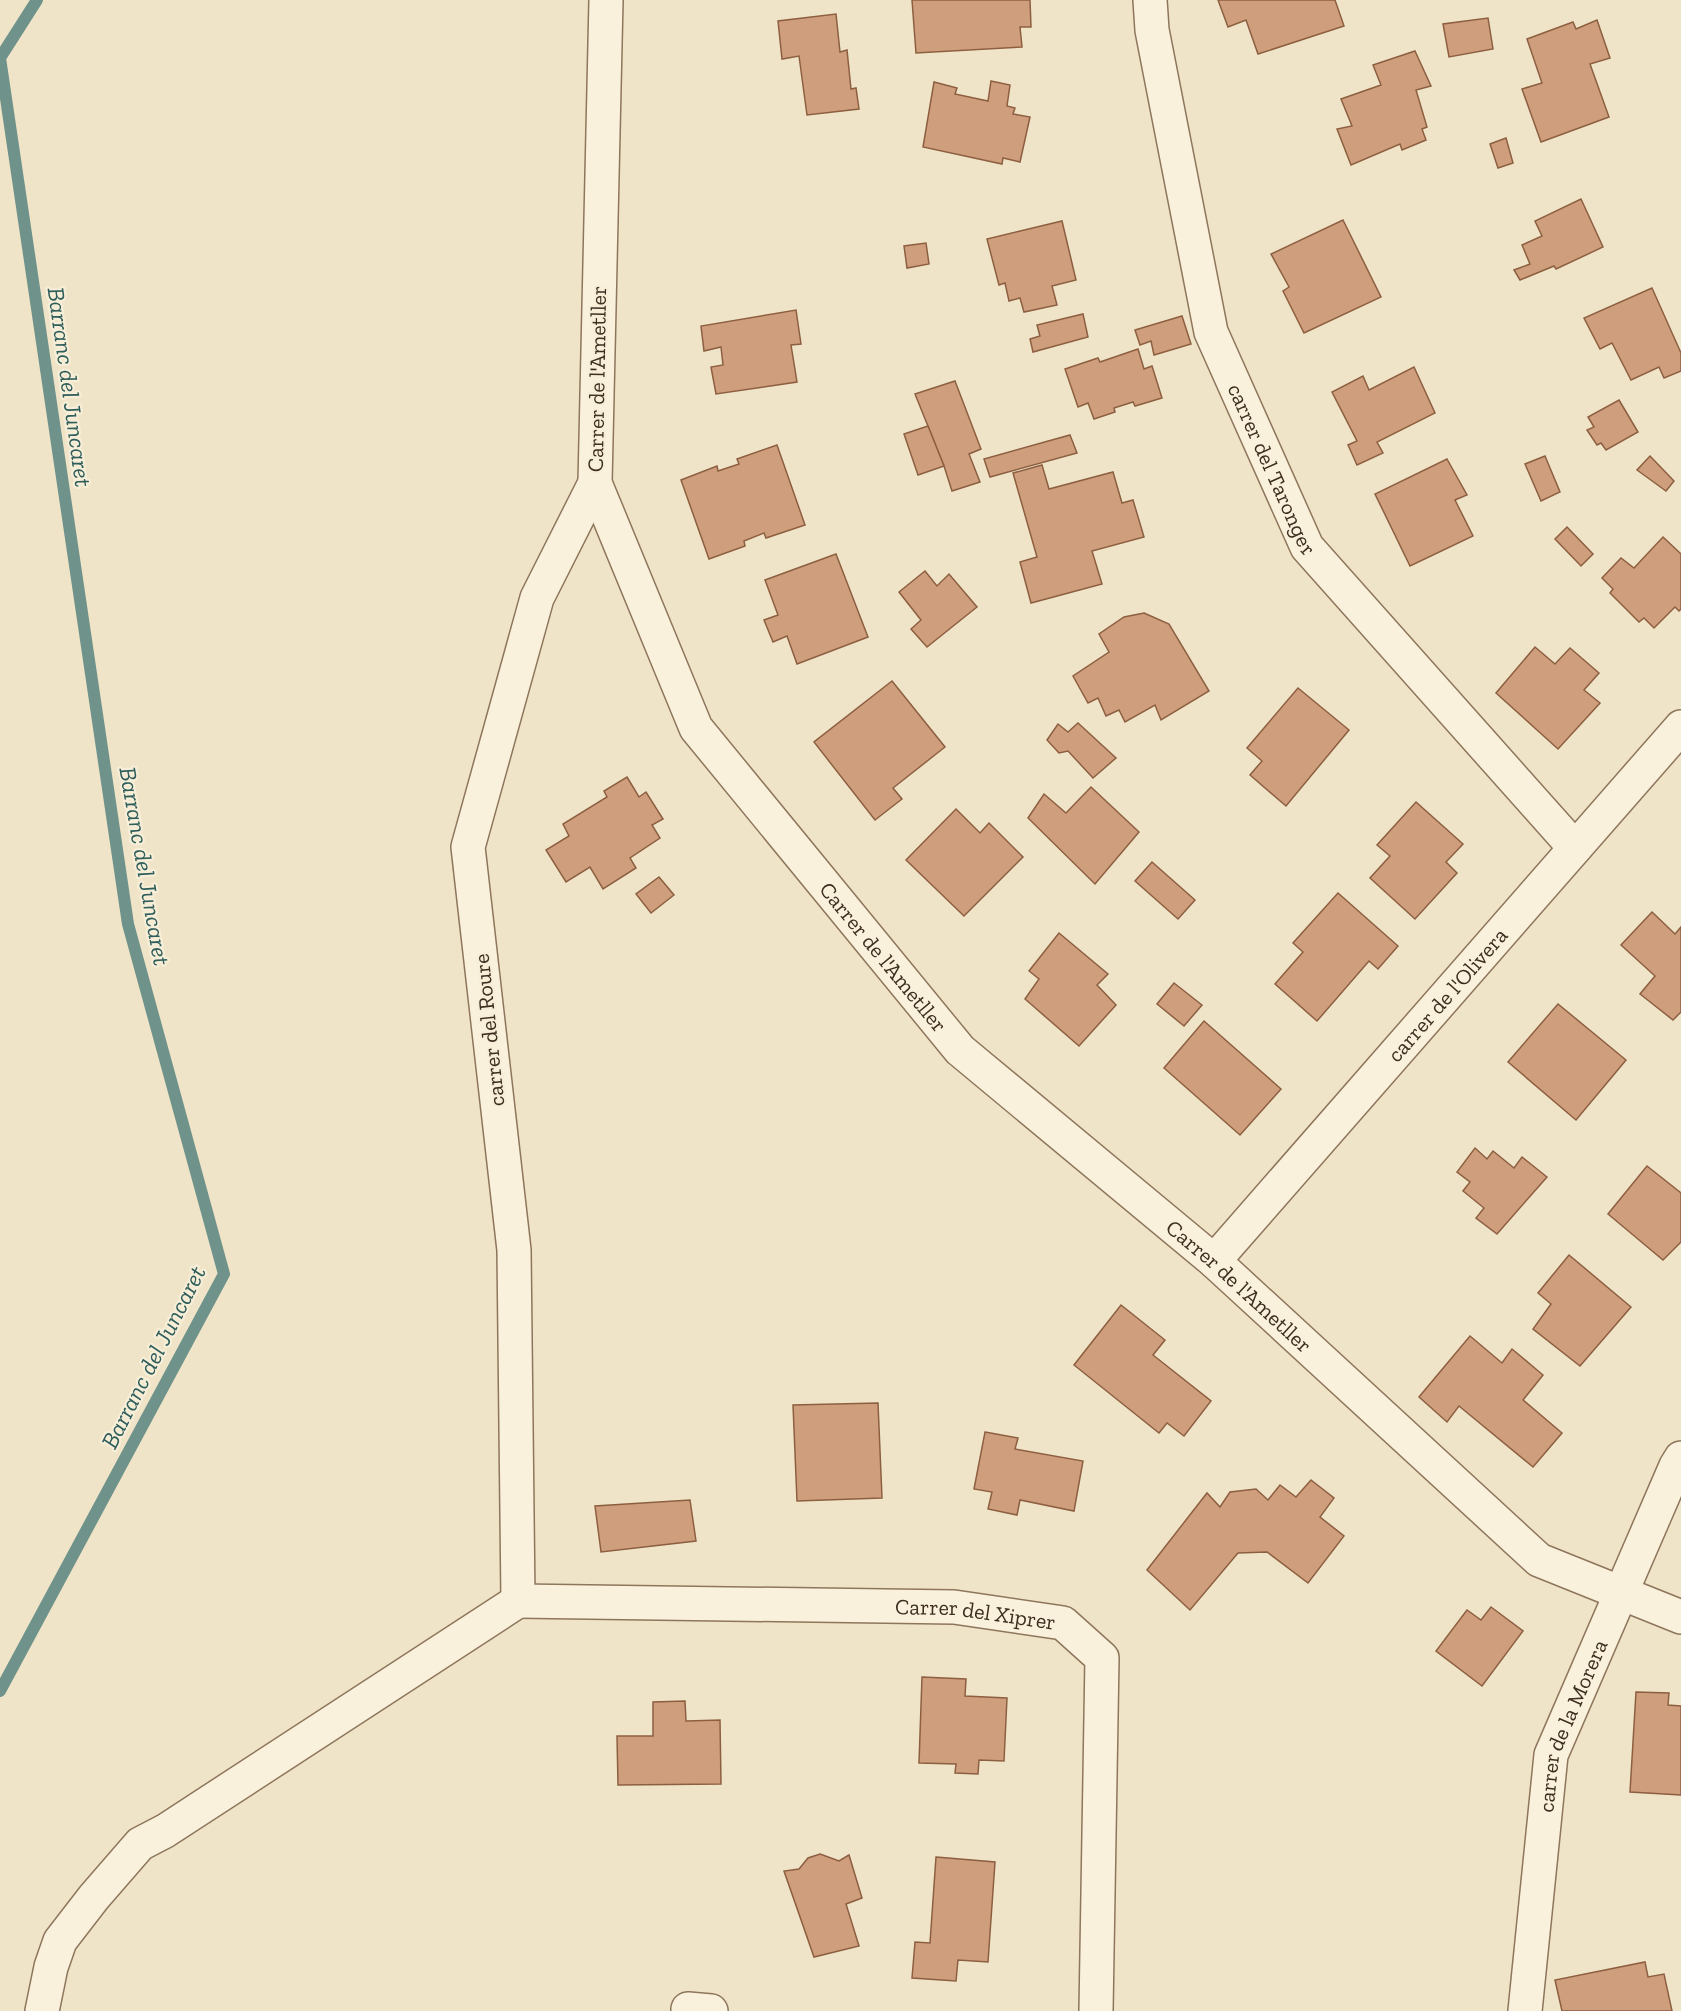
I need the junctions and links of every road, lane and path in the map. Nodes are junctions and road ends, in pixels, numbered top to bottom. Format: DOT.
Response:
graph roads {
  1 [pos="606,0"];
  2 [pos="1150,0"];
  3 [pos="595,483"];
  4 [pos="1681,727"];
  5 [pos="1575,848"];
  6 [pos="1214,1261"];
  7 [pos="1681,1458"];
  8 [pos="1620,1592"];
  9 [pos="518,1601"];
  10 [pos="1681,1617"];
  11 [pos="42,2011"];
  12 [pos="1096,2011"];
  13 [pos="1525,2011"];
  1 -- 3 [label="street, Carrer de l'Ametller"];
  2 -- 5 [label="street, carrer del Taronger"];
  3 -- 6 [label="street, Carrer de l'Ametller"];
  3 -- 9 [label="street, carrer del Roure"];
  4 -- 5 [label="street, carrer de l'Olivera"];
  5 -- 6 [label="street, carrer de l'Olivera"];
  6 -- 8 [label="street, Carrer de l'Ametller"];
  7 -- 8 [label="street, carrer de la Morera"];
  8 -- 10 [label="street, Carrer de l'Ametller"];
  8 -- 13 [label="street, carrer de la Morera"];
  9 -- 11 [label="street"];
  9 -- 12 [label="street, Carrer del Xiprer"];
}
